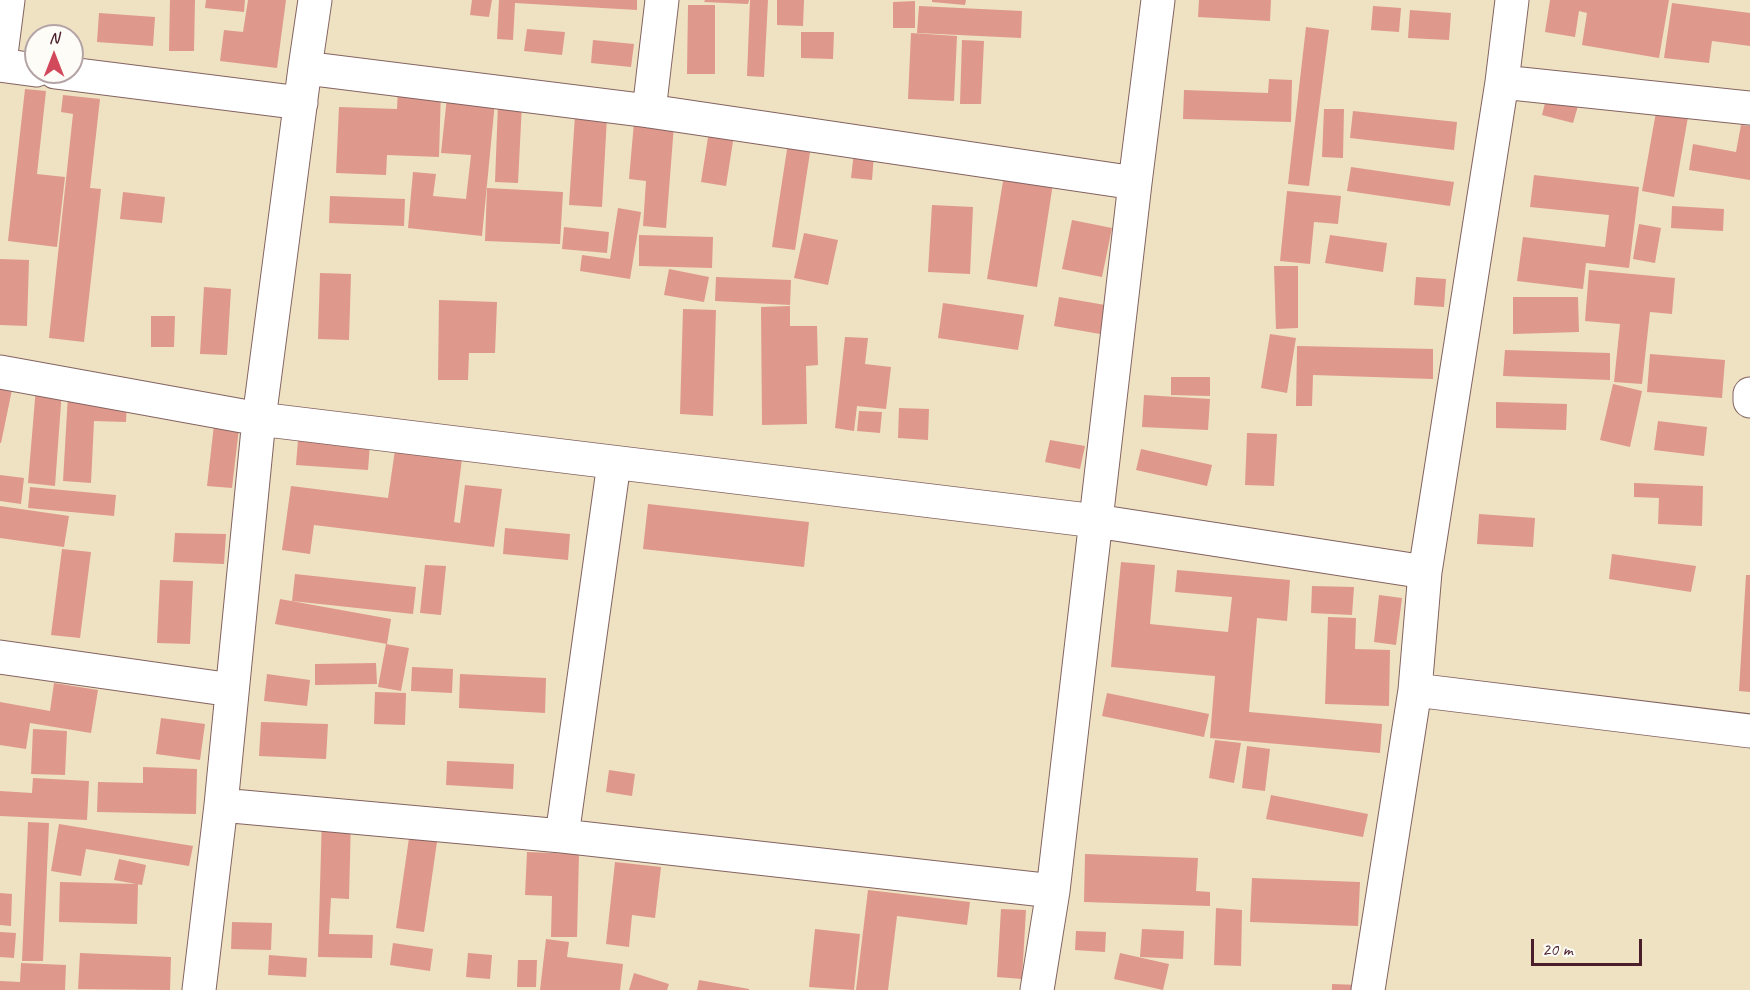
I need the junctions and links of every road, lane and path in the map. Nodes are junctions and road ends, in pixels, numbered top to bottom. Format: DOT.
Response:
graph roads {
  1 [pos="8,0"];
  2 [pos="315,0"];
  3 [pos="662,0"];
  4 [pos="1158,0"];
  5 [pos="1512,0"];
  6 [pos="0,63"];
  7 [pos="24,68"];
  8 [pos="305,68"];
  9 [pos="84,76"];
  10 [pos="1502,82"];
  11 [pos="301,103"];
  12 [pos="1750,108"];
  13 [pos="649,111"];
  14 [pos="1135,183"];
  15 [pos="0,372"];
  16 [pos="1750,394"];
  17 [pos="1750,401"];
  18 [pos="260,419"];
  19 [pos="614,463"];
  20 [pos="1096,522"];
  21 [pos="1425,572"];
  22 [pos="0,657"];
  23 [pos="232,690"];
  24 [pos="1415,690"];
  25 [pos="1750,731"];
  26 [pos="221,805"];
  27 [pos="562,836"];
  28 [pos="1053,891"];
  29 [pos="200,990"];
  30 [pos="1037,990"];
  31 [pos="1368,990"];
  1 -- 6 [label="street"];
  2 -- 8 [label="street"];
  3 -- 13 [label="street"];
  4 -- 14 [label="street"];
  5 -- 10 [label="street"];
  6 -- 7 [label="street"];
  8 -- 11 [label="street"];
  8 -- 13 [label="street"];
  9 -- 11 [label="street"];
  10 -- 12 [label="street"];
  10 -- 21 [label="street"];
  11 -- 18 [label="street"];
  13 -- 14 [label="street"];
  14 -- 20 [label="street"];
  15 -- 18 [label="street"];
  16 -- 17 [label="street"];
  18 -- 19 [label="street"];
  18 -- 23 [label="street"];
  19 -- 20 [label="street"];
  19 -- 27 [label="street"];
  20 -- 21 [label="street"];
  20 -- 28 [label="street"];
  21 -- 24 [label="street"];
  22 -- 23 [label="street"];
  23 -- 26 [label="street"];
  24 -- 25 [label="street"];
  24 -- 31 [label="street"];
  26 -- 27 [label="street"];
  26 -- 29 [label="street"];
  27 -- 28 [label="street"];
  28 -- 30 [label="street"];
}
